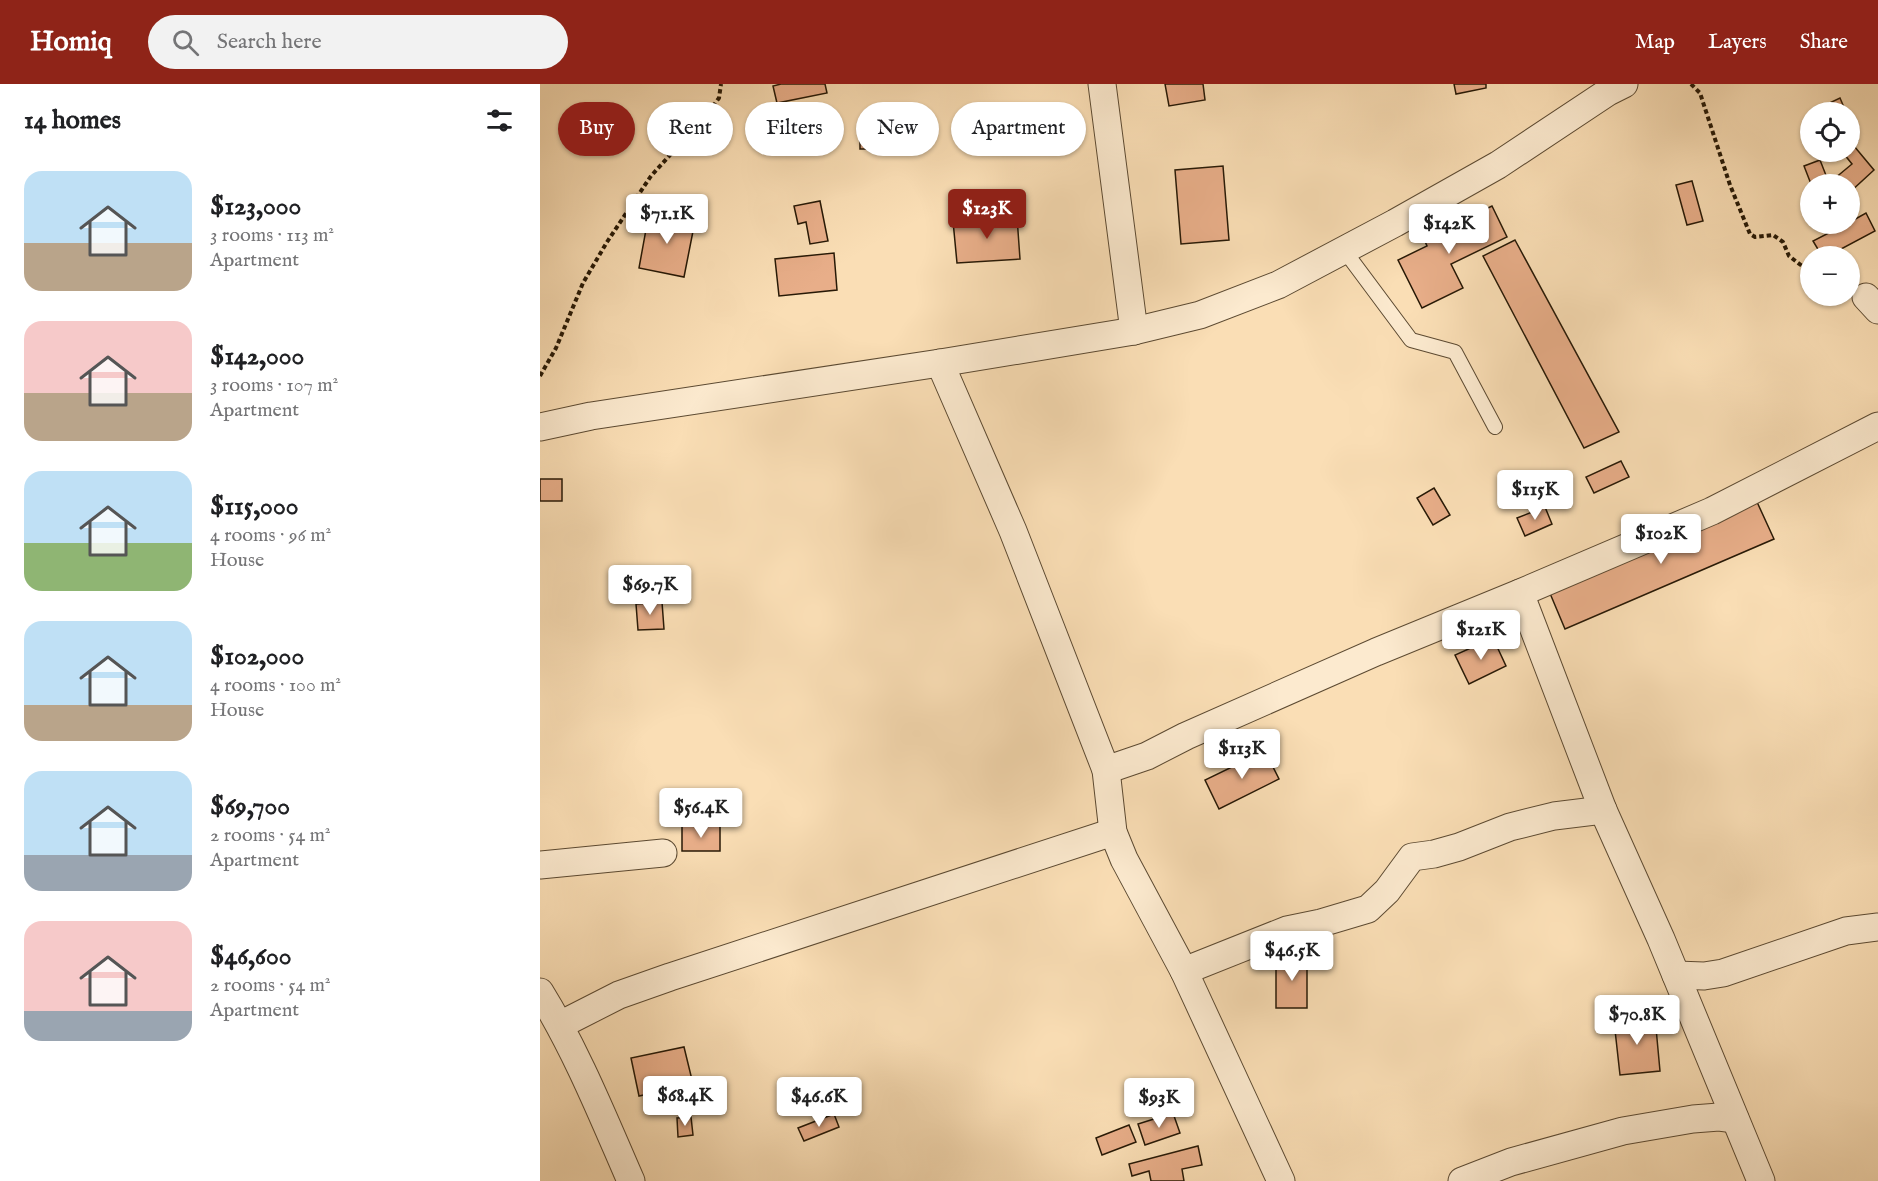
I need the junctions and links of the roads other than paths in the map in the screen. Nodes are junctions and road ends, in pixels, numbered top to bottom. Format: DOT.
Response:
graph roads {
  1 [pos="1102,84"];
  2 [pos="1613,86"];
  3 [pos="1344,250"];
  4 [pos="1134,331"];
  5 [pos="940,363"];
  6 [pos="1878,426"];
  7 [pos="540,427"];
  8 [pos="1495,427"];
  9 [pos="1520,593"];
  10 [pos="1107,770"];
  11 [pos="1603,810"];
  12 [pos="1113,832"];
  13 [pos="663,854"];
  14 [pos="540,866"];
  15 [pos="1878,927"];
  16 [pos="1184,971"];
  17 [pos="1676,975"];
  18 [pos="540,992"];
  19 [pos="560,1025"];
  20 [pos="1735,1119"];
  21 [pos="631,1181"];
  22 [pos="1281,1181"];
  23 [pos="1462,1181"];
  24 [pos="1761,1181"];
  1 -- 4 [label="street"];
  2 -- 3 [label="street"];
  3 -- 4 [label="street"];
  3 -- 8 [label="lane"];
  4 -- 5 [label="street"];
  5 -- 7 [label="street"];
  5 -- 10 [label="street"];
  6 -- 9 [label="street"];
  9 -- 10 [label="street"];
  9 -- 11 [label="street"];
  10 -- 12 [label="street"];
  11 -- 16 [label="street"];
  11 -- 17 [label="street"];
  12 -- 16 [label="street"];
  12 -- 19 [label="street"];
  13 -- 14 [label="street"];
  15 -- 17 [label="street"];
  16 -- 22 [label="street"];
  17 -- 20 [label="street"];
  18 -- 19 [label="street"];
  19 -- 21 [label="street"];
  20 -- 23 [label="street"];
  20 -- 24 [label="street"];
}
